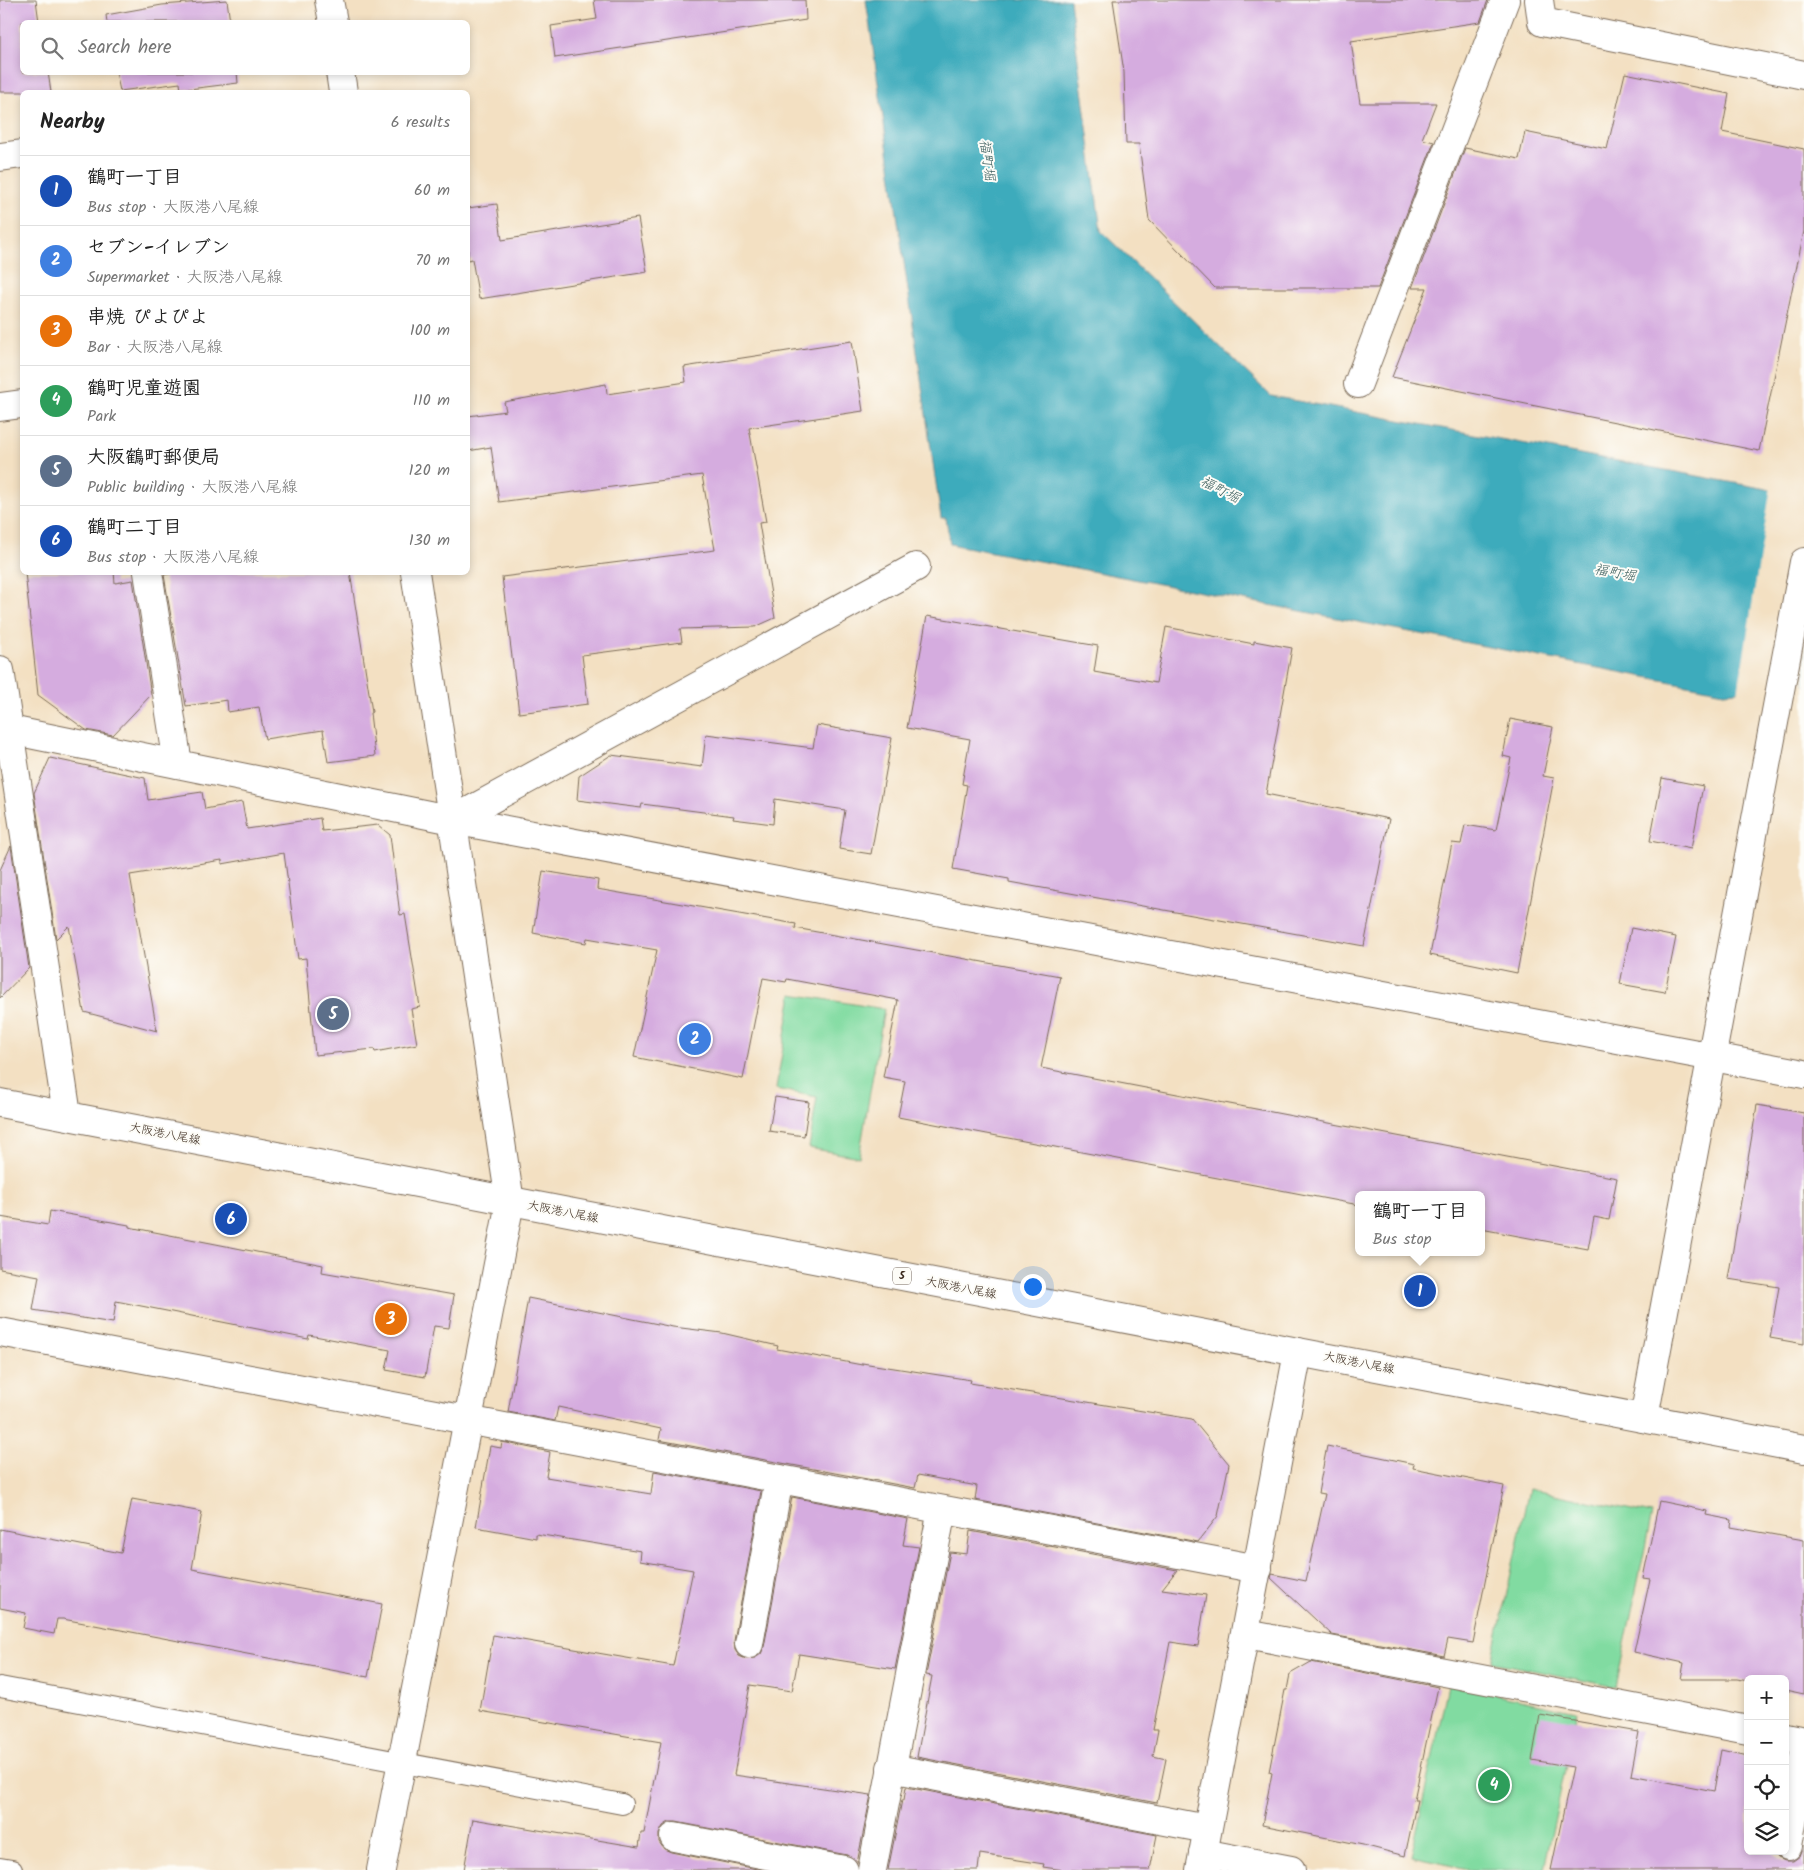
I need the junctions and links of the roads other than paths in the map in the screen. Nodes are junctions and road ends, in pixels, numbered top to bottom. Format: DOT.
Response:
graph roads {
  1 [pos="329,0"];
  2 [pos="1505,0"];
  3 [pos="1539,0"];
  4 [pos="333,20"];
  5 [pos="340,75"];
  6 [pos="1804,75"];
  7 [pos="343,90"];
  8 [pos="20,154"];
  9 [pos="0,157"];
  10 [pos="1358,384"];
  11 [pos="20,404"];
  12 [pos="0,407"];
  13 [pos="1804,562"];
  14 [pos="916,567"];
  15 [pos="148,575"];
  16 [pos="415,575"];
  17 [pos="0,670"];
  18 [pos="5,729"];
  19 [pos="178,764"];
  20 [pos="453,820"];
  21 [pos="1713,1057"];
  22 [pos="1804,1074"];
  23 [pos="0,1103"];
  24 [pos="68,1115"];
  25 [pos="510,1202"];
  26 [pos="0,1332"];
  27 [pos="1298,1352"];
  28 [pos="1644,1418"];
  29 [pos="468,1420"];
  30 [pos="1804,1449"];
  31 [pos="778,1479"];
  32 [pos="942,1510"];
  33 [pos="1258,1569"];
  34 [pos="1246,1634"];
  35 [pos="749,1644"];
  36 [pos="0,1688"];
  37 [pos="1744,1729"];
  38 [pos="1789,1739"];
  39 [pos="1804,1741"];
  40 [pos="1804,1753"];
  41 [pos="402,1762"];
  42 [pos="891,1768"];
  43 [pos="622,1804"];
  44 [pos="674,1837"];
  45 [pos="1789,1840"];
  46 [pos="1203,1851"];
  47 [pos="0,1868"];
  48 [pos="12,1870"];
  49 [pos="381,1870"];
  50 [pos="844,1870"];
  51 [pos="872,1870"];
  52 [pos="1291,1870"];
  1 -- 4 [label="street"];
  2 -- 10 [label="street"];
  3 -- 6 [label="street"];
  5 -- 7 [label="street"];
  8 -- 9 [label="street"];
  11 -- 12 [label="street"];
  13 -- 21 [label="street"];
  14 -- 20 [label="street"];
  15 -- 19 [label="street"];
  16 -- 20 [label="street"];
  17 -- 18 [label="street"];
  18 -- 19 [label="street"];
  18 -- 24 [label="street"];
  19 -- 20 [label="street"];
  20 -- 21 [label="street"];
  20 -- 25 [label="street"];
  21 -- 22 [label="street"];
  21 -- 28 [label="street"];
  23 -- 24 [label="street, 大阪港八尾線 / 5"];
  24 -- 25 [label="street, 大阪港八尾線 / 5"];
  25 -- 27 [label="street, 大阪港八尾線 / 5"];
  25 -- 29 [label="street"];
  26 -- 29 [label="street"];
  27 -- 28 [label="street, 大阪港八尾線 / 5"];
  27 -- 33 [label="street"];
  28 -- 30 [label="street, 大阪港八尾線 / 5"];
  29 -- 31 [label="street"];
  29 -- 41 [label="street"];
  31 -- 32 [label="street"];
  31 -- 35 [label="street"];
  32 -- 33 [label="street"];
  32 -- 42 [label="street"];
  33 -- 34 [label="street"];
  34 -- 37 [label="street"];
  34 -- 46 [label="street"];
  36 -- 41 [label="lane"];
  38 -- 39 [label="street"];
  40 -- 45 [label="street"];
  41 -- 43 [label="lane"];
  41 -- 49 [label="street"];
  42 -- 46 [label="street"];
  42 -- 51 [label="street"];
  44 -- 50 [label="street"];
  46 -- 52 [label="street"];
  47 -- 48 [label="lane"];
}
